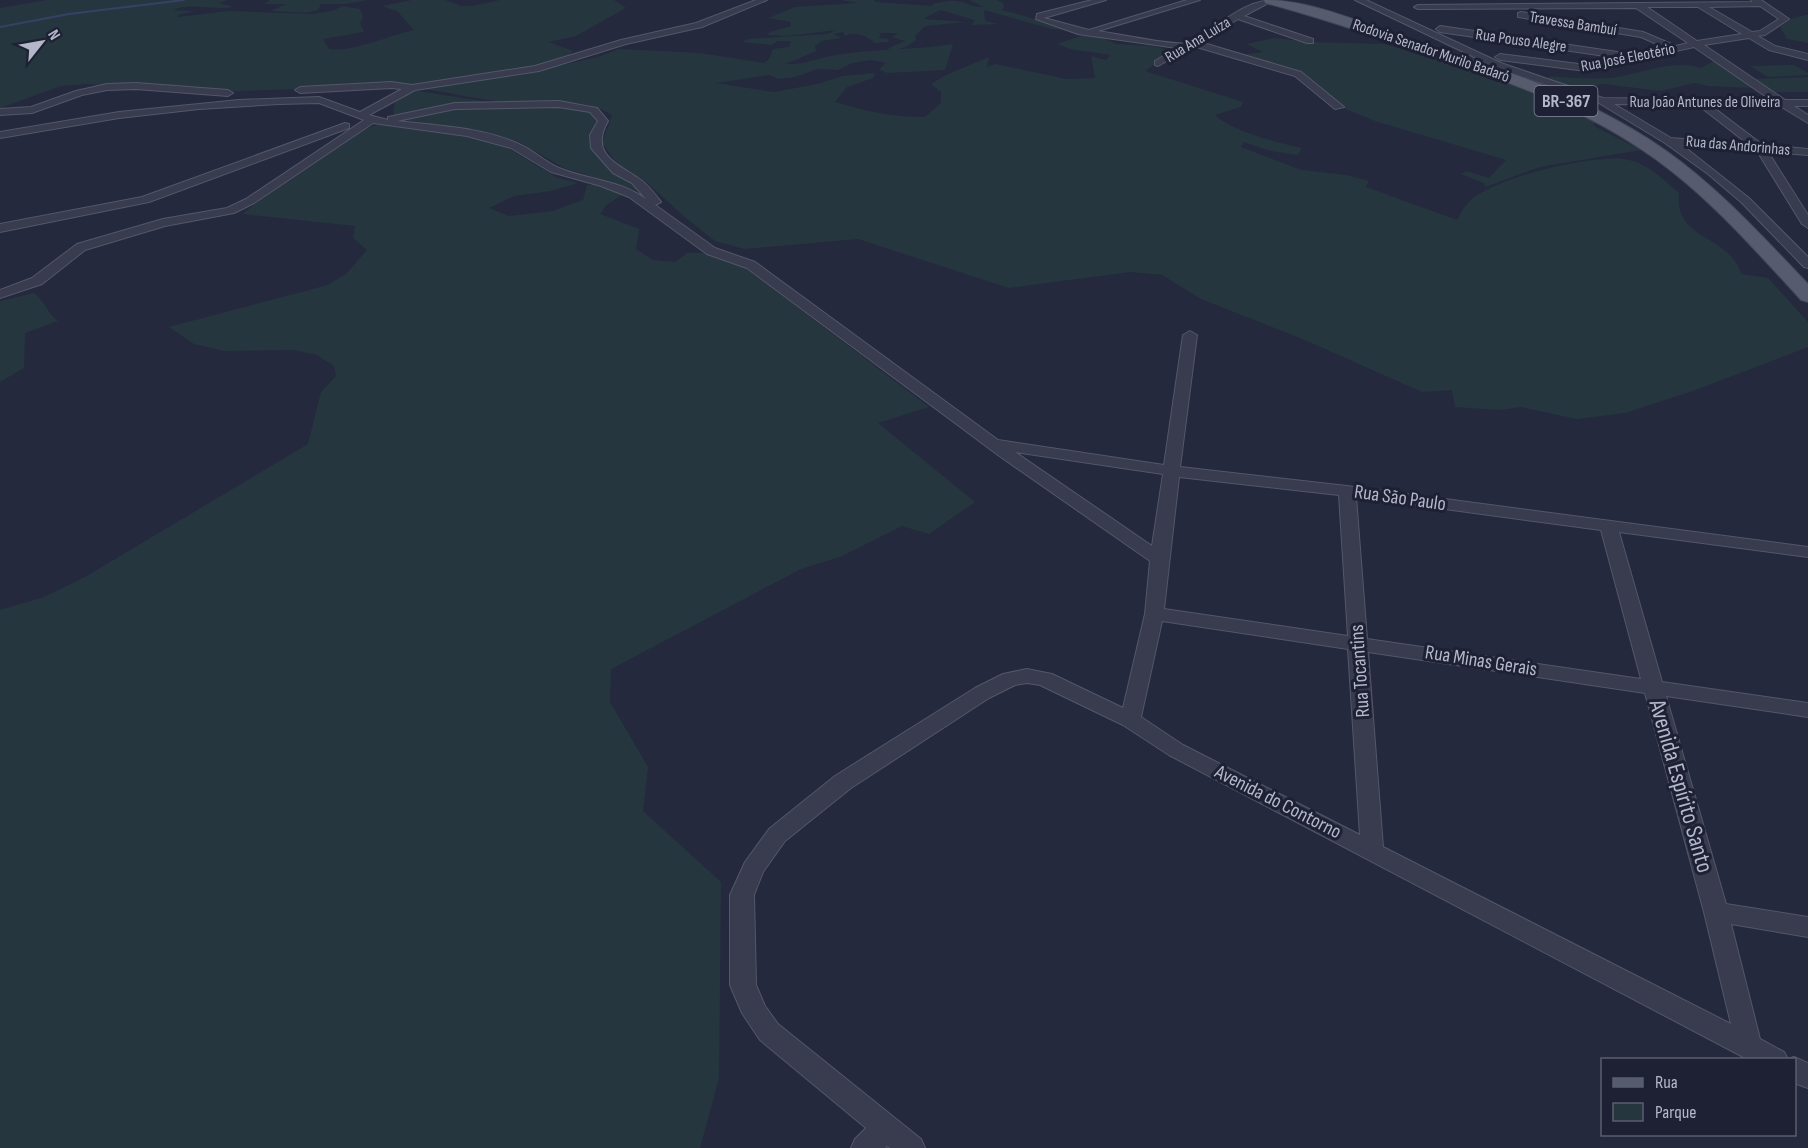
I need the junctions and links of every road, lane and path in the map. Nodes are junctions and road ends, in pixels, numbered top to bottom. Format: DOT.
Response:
graph roads {
  1 [pos="763,0"];
  2 [pos="1101,0"];
  3 [pos="1196,0"];
  4 [pos="1270,0"];
  5 [pos="1359,0"];
  6 [pos="1410,0"];
  7 [pos="1634,2"];
  8 [pos="1696,2"];
  9 [pos="1758,2"];
  10 [pos="1418,6"];
  11 [pos="1513,10"];
  12 [pos="1425,14"];
  13 [pos="1322,15"];
  14 [pos="1237,16"];
  15 [pos="1433,22"];
  16 [pos="1440,29"];
  17 [pos="1086,32"];
  18 [pos="1209,34"];
  19 [pos="1644,35"];
  20 [pos="1684,36"];
  21 [pos="1750,36"];
  22 [pos="1218,38"];
  23 [pos="1310,41"];
  24 [pos="1453,44"];
  25 [pos="1696,44"];
  26 [pos="1191,45"];
  27 [pos="1248,48"];
  28 [pos="1676,49"];
  29 [pos="1258,52"];
  30 [pos="1470,52"];
  31 [pos="1808,57"];
  32 [pos="1638,58"];
  33 [pos="1158,63"];
  34 [pos="1498,65"];
  35 [pos="412,88"];
  36 [pos="319,100"];
  37 [pos="1602,101"];
  38 [pos="1700,102"];
  39 [pos="1782,103"];
  40 [pos="1808,103"];
  41 [pos="1339,107"];
  42 [pos="0,112"];
  43 [pos="370,119"];
  44 [pos="1808,120"];
  45 [pos="0,135"];
  46 [pos="1669,141"];
  47 [pos="1760,148"];
  48 [pos="1808,152"];
  49 [pos="668,219"];
  50 [pos="1808,224"];
  51 [pos="0,228"];
  52 [pos="1808,264"];
  53 [pos="0,294"];
  54 [pos="1808,296"];
  55 [pos="1190,335"];
  56 [pos="993,445"];
  57 [pos="1172,471"];
  58 [pos="1347,491"];
  59 [pos="1609,527"];
  60 [pos="1808,552"];
  61 [pos="1159,559"];
  62 [pos="1154,614"];
  63 [pos="1358,642"];
  64 [pos="1654,688"];
  65 [pos="1808,710"];
  66 [pos="1130,720"];
  67 [pos="1372,850"];
  68 [pos="1716,912"];
  69 [pos="1808,927"];
  70 [pos="1749,1046"];
  71 [pos="1773,1058"];
  72 [pos="886,1128"];
  73 [pos="866,1148"];
  74 [pos="911,1148"];
  1 -- 35 [label="street"];
  2 -- 17 [label="street"];
  3 -- 17 [label="street"];
  4 -- 13 [label="main road, Rodovia Senador Murilo Badaró / BR-367"];
  4 -- 14 [label="street, Rua Ana Luíza"];
  5 -- 24 [label="street"];
  6 -- 10 [label="street"];
  7 -- 8 [label="street"];
  7 -- 11 [label="street"];
  7 -- 20 [label="street"];
  8 -- 9 [label="street"];
  8 -- 21 [label="street"];
  9 -- 21 [label="street, Rua José Eleotério"];
  10 -- 11 [label="street, Travessa Bambuí"];
  10 -- 12 [label="street"];
  11 -- 19 [label="street, Travessa Bambuí"];
  13 -- 34 [label="street"];
  13 -- 54 [label="main road, Rodovia Senador Murilo Badaró / BR-367"];
  14 -- 18 [label="street, Rua Ana Luíza"];
  14 -- 23 [label="street"];
  15 -- 16 [label="street"];
  16 -- 24 [label="street"];
  16 -- 32 [label="street, Rua Pouso Alegre"];
  17 -- 26 [label="street"];
  18 -- 22 [label="street"];
  18 -- 26 [label="street, Rua Ana Luíza"];
  19 -- 20 [label="street"];
  19 -- 28 [label="street, Travessa Bambuí"];
  20 -- 25 [label="street"];
  21 -- 25 [label="street, Rua José Eleotério"];
  21 -- 31 [label="street"];
  24 -- 30 [label="street"];
  25 -- 28 [label="street, Rua José Eleotério"];
  25 -- 39 [label="street"];
  26 -- 33 [label="street, Rua Ana Luíza"];
  26 -- 41 [label="street"];
  27 -- 29 [label="street"];
  28 -- 32 [label="street, Rua José Eleotério"];
  30 -- 32 [label="street, Rua José Eleotério"];
  30 -- 34 [label="street"];
  34 -- 37 [label="street"];
  35 -- 36 [label="street"];
  35 -- 42 [label="street"];
  35 -- 43 [label="street"];
  36 -- 43 [label="street"];
  36 -- 45 [label="street"];
  37 -- 38 [label="street, Rua João Antunes de Oliveira"];
  37 -- 46 [label="street"];
  38 -- 39 [label="street, Rua João Antunes de Oliveira"];
  38 -- 47 [label="street"];
  39 -- 40 [label="street, Rua João Antunes de Oliveira"];
  39 -- 44 [label="street"];
  43 -- 49 [label="street"];
  43 -- 49 [label="street"];
  43 -- 51 [label="street"];
  43 -- 53 [label="street"];
  46 -- 47 [label="street, Rua das Andorinhas"];
  46 -- 52 [label="street"];
  47 -- 48 [label="street, Rua das Andorinhas"];
  47 -- 50 [label="street"];
  49 -- 56 [label="street"];
  55 -- 57 [label="street"];
  56 -- 57 [label="street, Rua São Paulo"];
  56 -- 61 [label="street"];
  57 -- 58 [label="street, Rua São Paulo"];
  57 -- 61 [label="street"];
  58 -- 59 [label="street, Rua São Paulo"];
  58 -- 63 [label="street, Rua Tocantins"];
  59 -- 60 [label="street, Rua São Paulo"];
  59 -- 64 [label="street, Avenida Espírito Santo"];
  61 -- 62 [label="street"];
  62 -- 63 [label="street, Rua Minas Gerais"];
  62 -- 66 [label="street"];
  63 -- 64 [label="street, Rua Minas Gerais"];
  63 -- 67 [label="street, Rua Tocantins"];
  64 -- 65 [label="street, Rua Minas Gerais"];
  64 -- 68 [label="street, Avenida Espírito Santo"];
  66 -- 67 [label="street, Avenida do Contorno"];
  66 -- 72 [label="street, Avenida do Contorno"];
  67 -- 70 [label="street, Avenida do Contorno"];
  68 -- 69 [label="street"];
  68 -- 70 [label="street, Avenida Espírito Santo"];
  70 -- 71 [label="street, Avenida do Contorno"];
  72 -- 73 [label="street"];
  72 -- 74 [label="street, Avenida do Contorno"];
}
